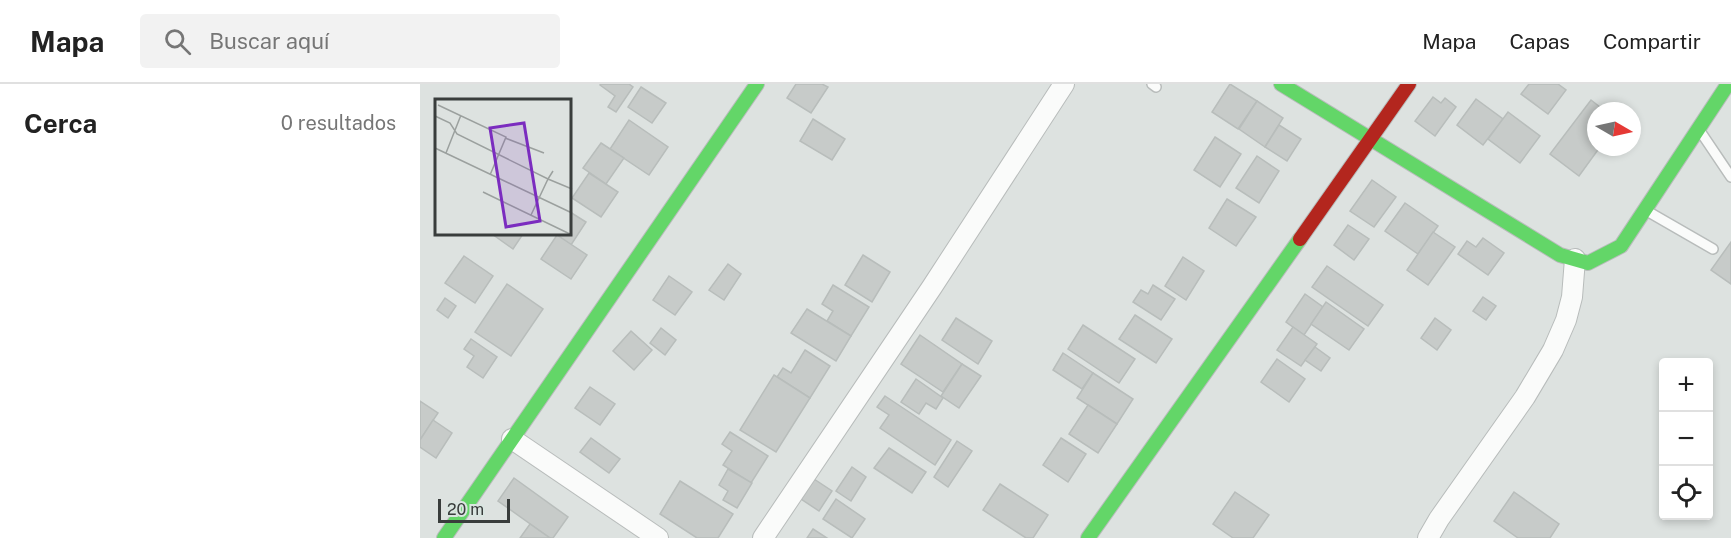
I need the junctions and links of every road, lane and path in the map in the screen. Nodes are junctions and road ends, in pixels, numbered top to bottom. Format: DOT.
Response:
graph roads {
  1 [pos="757,84"];
  2 [pos="1064,84"];
  3 [pos="1281,84"];
  4 [pos="1409,84"];
  5 [pos="1728,84"];
  6 [pos="1698,129"];
  7 [pos="1370,139"];
  8 [pos="1731,177"];
  9 [pos="1645,210"];
  10 [pos="1713,249"];
  11 [pos="1575,259"];
  12 [pos="512,439"];
  13 [pos="444,538"];
  14 [pos="658,538"];
  15 [pos="763,538"];
  16 [pos="1088,538"];
  17 [pos="1428,538"];
  1 -- 12 [label="street"];
  2 -- 15 [label="street"];
  3 -- 7 [label="street"];
  4 -- 7 [label="street"];
  5 -- 6 [label="street"];
  6 -- 8 [label="lane"];
  6 -- 9 [label="street"];
  7 -- 11 [label="street"];
  7 -- 16 [label="street"];
  9 -- 10 [label="lane"];
  9 -- 11 [label="street"];
  11 -- 17 [label="street"];
  12 -- 13 [label="street"];
  12 -- 14 [label="street"];
}
